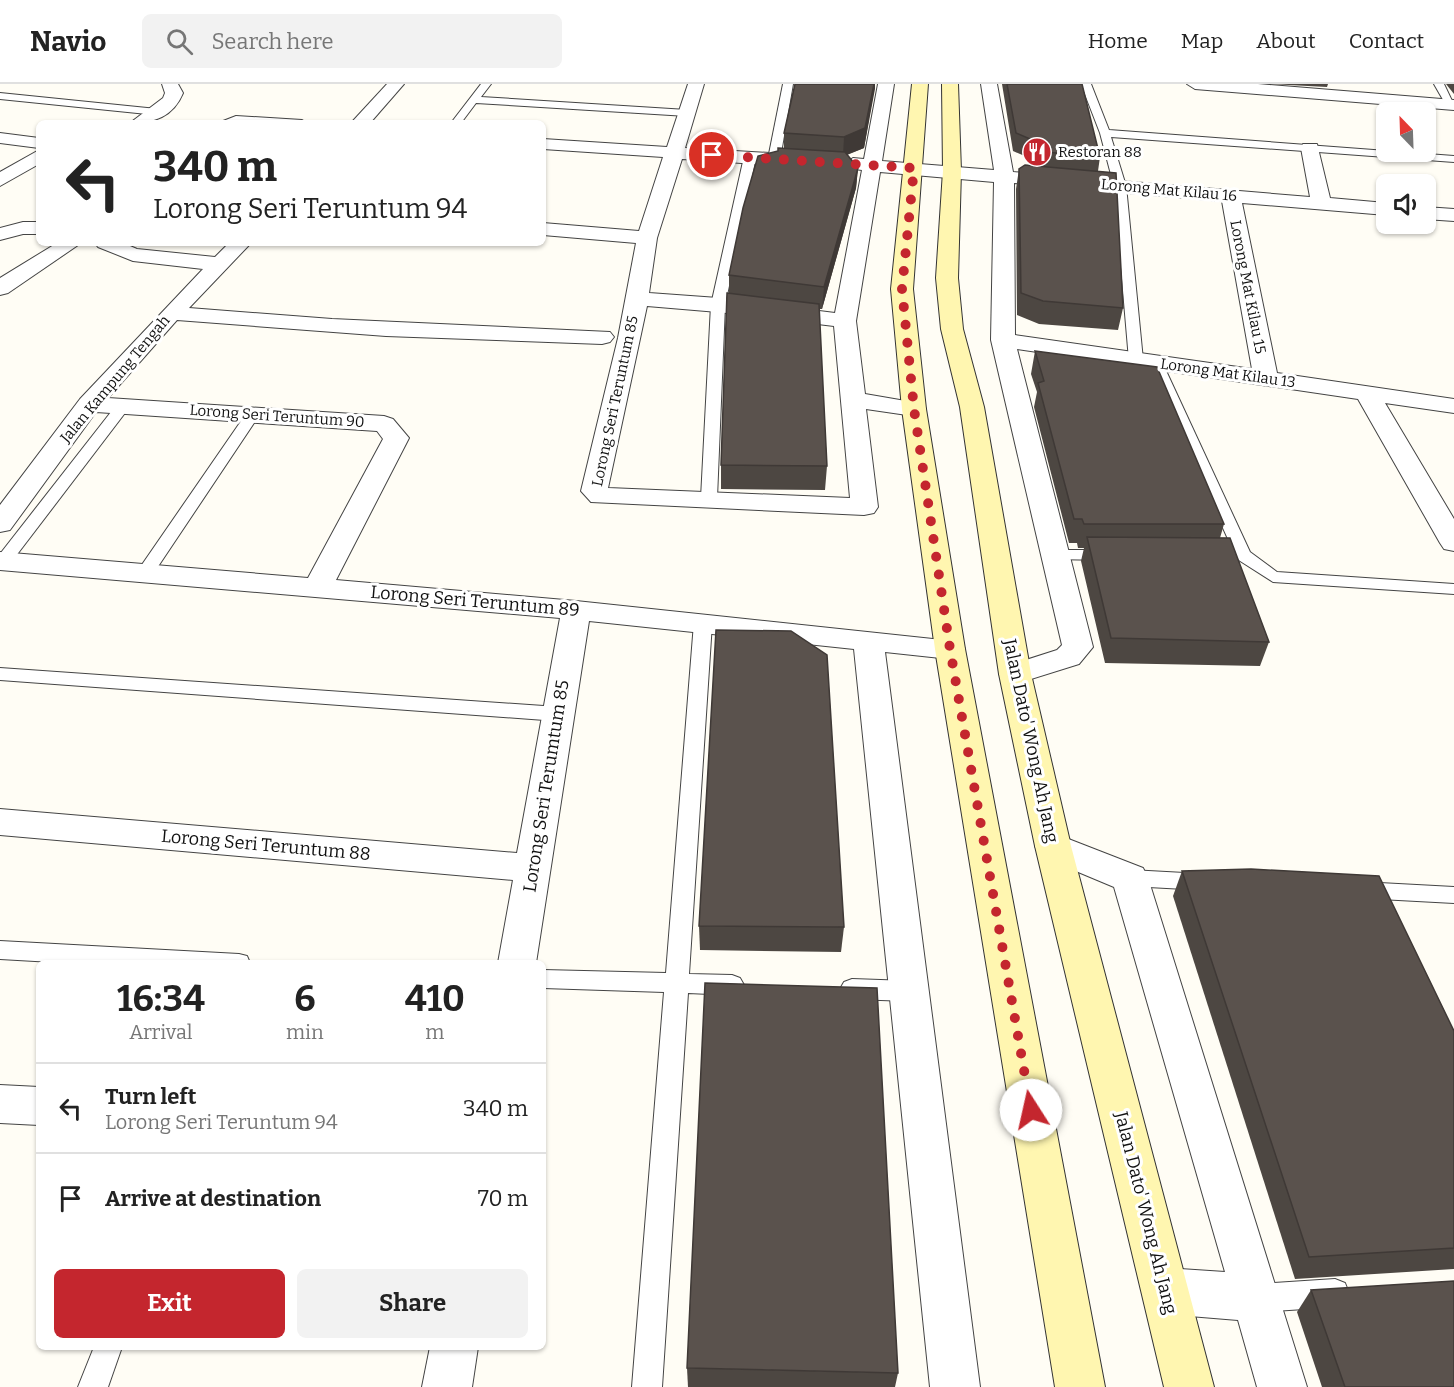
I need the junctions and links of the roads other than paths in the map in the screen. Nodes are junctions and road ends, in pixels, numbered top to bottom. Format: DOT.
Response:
graph roads {
  1 [pos="170,84"];
  2 [pos="384,84"];
  3 [pos="396,84"];
  4 [pos="486,84"];
  5 [pos="696,84"];
  6 [pos="789,84"];
  7 [pos="886,84"];
  8 [pos="920,84"];
  9 [pos="950,84"];
  10 [pos="989,84"];
  11 [pos="1086,84"];
  12 [pos="1195,84"];
  13 [pos="1438,84"];
  14 [pos="1251,86"];
  15 [pos="1356,90"];
  16 [pos="0,96"];
  17 [pos="472,100"];
  18 [pos="1452,104"];
  19 [pos="157,112"];
  20 [pos="687,113"];
  21 [pos="145,120"];
  22 [pos="233,120"];
  23 [pos="252,120"];
  24 [pos="363,120"];
  25 [pos="458,120"];
  26 [pos="1105,133"];
  27 [pos="0,138"];
  28 [pos="36,143"];
  29 [pos="546,144"];
  30 [pos="1310,148"];
  31 [pos="673,152"];
  32 [pos="36,158"];
  33 [pos="750,158"];
  34 [pos="774,159"];
  35 [pos="1454,159"];
  36 [pos="873,165"];
  37 [pos="914,168"];
  38 [pos="952,171"];
  39 [pos="1004,175"];
  40 [pos="0,180"];
  41 [pos="1120,186"];
  42 [pos="1231,195"];
  43 [pos="1321,203"];
  44 [pos="1376,208"];
  45 [pos="1436,214"];
  46 [pos="1454,215"];
  47 [pos="36,228"];
  48 [pos="546,229"];
  49 [pos="0,234"];
  50 [pos="647,238"];
  51 [pos="66,246"];
  52 [pos="112,246"];
  53 [pos="238,246"];
  54 [pos="221,264"];
  55 [pos="0,288"];
  56 [pos="637,299"];
  57 [pos="718,304"];
  58 [pos="171,313"];
  59 [pos="845,321"];
  60 [pos="602,337"];
  61 [pos="1003,340"];
  62 [pos="1145,361"];
  63 [pos="1266,379"];
  64 [pos="1367,393"];
  65 [pos="853,400"];
  66 [pos="90,405"];
  67 [pos="123,406"];
  68 [pos="1454,406"];
  69 [pos="914,409"];
  70 [pos="253,414"];
  71 [pos="710,498"];
  72 [pos="0,524"];
  73 [pos="1454,543"];
  74 [pos="1056,555"];
  75 [pos="1126,555"];
  76 [pos="1219,555"];
  77 [pos="1243,555"];
  78 [pos="1,561"];
  79 [pos="145,573"];
  80 [pos="317,588"];
  81 [pos="1454,589"];
  82 [pos="576,610"];
  83 [pos="704,623"];
  84 [pos="868,640"];
  85 [pos="950,649"];
  86 [pos="0,674"];
  87 [pos="1015,674"];
  88 [pos="558,714"];
  89 [pos="0,822"];
  90 [pos="1053,846"];
  91 [pos="533,868"];
  92 [pos="1130,879"];
  93 [pos="1224,883"];
  94 [pos="1341,889"];
  95 [pos="1376,891"];
  96 [pos="1454,895"];
  97 [pos="1386,912"];
  98 [pos="0,950"];
  99 [pos="184,960"];
  100 [pos="518,960"];
  101 [pos="546,979"];
  102 [pos="677,983"];
  103 [pos="758,986"];
  104 [pos="828,988"];
  105 [pos="909,991"];
  106 [pos="0,1104"];
  107 [pos="36,1106"];
  108 [pos="1166,1291"];
  109 [pos="1361,1291"];
  110 [pos="1257,1298"];
  111 [pos="107,1350"];
  112 [pos="454,1350"];
  113 [pos="93,1387"];
  114 [pos="448,1387"];
  115 [pos="647,1387"];
  116 [pos="955,1387"];
  117 [pos="1080,1387"];
  118 [pos="1190,1387"];
  119 [pos="1282,1387"];
  1 -- 19 [label="street"];
  2 -- 3 [label="street"];
  3 -- 24 [label="street"];
  4 -- 17 [label="lane"];
  5 -- 20 [label="street, Lorong Seri Teruntum 85"];
  6 -- 34 [label="lane"];
  7 -- 36 [label="street"];
  8 -- 37 [label="main road"];
  9 -- 38 [label="main road, Jalan Dato' Wong Ah Jang"];
  10 -- 39 [label="street"];
  11 -- 26 [label="lane"];
  12 -- 14 [label="street"];
  13 -- 18 [label="lane"];
  14 -- 15 [label="street"];
  15 -- 18 [label="street"];
  16 -- 19 [label="lane"];
  17 -- 20 [label="lane"];
  17 -- 25 [label="lane"];
  19 -- 21 [label="street"];
  20 -- 31 [label="street, Lorong Seri Teruntum 85"];
  22 -- 23 [label="lane"];
  26 -- 30 [label="lane"];
  26 -- 41 [label="lane"];
  27 -- 28 [label="street"];
  29 -- 31 [label="street, Lorong Mat Kilau 16"];
  30 -- 35 [label="lane"];
  30 -- 43 [label="street"];
  31 -- 33 [label="street, Lorong Mat Kilau 16"];
  31 -- 50 [label="street, Lorong Seri Teruntum 85"];
  32 -- 40 [label="street"];
  33 -- 34 [label="street, Lorong Mat Kilau 16"];
  33 -- 57 [label="lane"];
  34 -- 36 [label="street, Lorong Mat Kilau 16"];
  36 -- 37 [label="street, Lorong Mat Kilau 16"];
  36 -- 59 [label="street"];
  37 -- 38 [label="street, Lorong Mat Kilau 16"];
  37 -- 69 [label="main road"];
  38 -- 39 [label="street, Lorong Mat Kilau 16"];
  38 -- 87 [label="main road, Jalan Dato' Wong Ah Jang"];
  39 -- 41 [label="street, Lorong Mat Kilau 16"];
  39 -- 61 [label="street"];
  41 -- 42 [label="street, Lorong Mat Kilau 16"];
  41 -- 62 [label="lane"];
  42 -- 43 [label="street, Lorong Mat Kilau 16"];
  42 -- 63 [label="street, Lorong Mat Kilau 15"];
  43 -- 44 [label="street, Lorong Mat Kilau 16"];
  45 -- 46 [label="street"];
  47 -- 49 [label="street"];
  48 -- 50 [label="street"];
  50 -- 56 [label="street, Lorong Seri Teruntum 85"];
  51 -- 55 [label="street"];
  52 -- 54 [label="street"];
  53 -- 54 [label="street, Jalan Kampung Tengah"];
  54 -- 58 [label="street, Jalan Kampung Tengah"];
  56 -- 57 [label="street"];
  56 -- 71 [label="street, Lorong Seri Teruntum 85"];
  57 -- 59 [label="street"];
  57 -- 71 [label="lane"];
  58 -- 60 [label="street"];
  58 -- 66 [label="street, Jalan Kampung Tengah"];
  59 -- 65 [label="street"];
  61 -- 62 [label="street, Lorong Mat Kilau 13"];
  61 -- 74 [label="street"];
  62 -- 63 [label="street, Lorong Mat Kilau 13"];
  62 -- 77 [label="lane"];
  63 -- 64 [label="street, Lorong Mat Kilau 13"];
  64 -- 68 [label="street, Lorong Mat Kilau 13"];
  64 -- 73 [label="street"];
  65 -- 69 [label="street"];
  65 -- 71 [label="street, Lorong Seri Teruntum 85"];
  66 -- 67 [label="street, Lorong Seri Teruntum 90"];
  66 -- 72 [label="street, Jalan Kampung Tengah"];
  67 -- 70 [label="street, Lorong Seri Teruntum 90"];
  67 -- 78 [label="lane"];
  69 -- 85 [label="main road"];
  70 -- 79 [label="lane"];
  70 -- 80 [label="street, Lorong Seri Teruntum 90"];
  74 -- 75 [label="lane"];
  74 -- 87 [label="street"];
  76 -- 77 [label="lane"];
  77 -- 81 [label="lane"];
  78 -- 79 [label="street, Lorong Seri Teruntum 89"];
  79 -- 80 [label="street, Lorong Seri Teruntum 89"];
  80 -- 82 [label="street, Lorong Seri Teruntum 89"];
  82 -- 83 [label="street, Lorong Seri Teruntum 89"];
  82 -- 88 [label="street, Lorong Seri Terumtum 85"];
  83 -- 84 [label="street, Lorong Seri Teruntum 89"];
  83 -- 102 [label="lane"];
  84 -- 85 [label="street, Lorong Seri Teruntum 89"];
  84 -- 105 [label="street"];
  85 -- 117 [label="main road"];
  86 -- 88 [label="lane"];
  87 -- 90 [label="main road, Jalan Dato' Wong Ah Jang"];
  88 -- 91 [label="street, Lorong Seri Terumtum 85"];
  89 -- 91 [label="street, Lorong Seri Teruntum 88"];
  90 -- 92 [label="street"];
  90 -- 108 [label="main road, Jalan Dato' Wong Ah Jang"];
  91 -- 100 [label="street, Lorong Seri Terumtum 85"];
  92 -- 93 [label="lane"];
  92 -- 110 [label="street"];
  94 -- 95 [label="lane"];
  95 -- 96 [label="lane"];
  95 -- 97 [label="lane"];
  98 -- 99 [label="lane"];
  101 -- 102 [label="lane"];
  102 -- 103 [label="lane"];
  102 -- 115 [label="lane"];
  104 -- 105 [label="lane"];
  105 -- 116 [label="street"];
  106 -- 107 [label="street"];
  108 -- 110 [label="street"];
  108 -- 118 [label="main road, Jalan Dato' Wong Ah Jang"];
  109 -- 110 [label="lane"];
  110 -- 119 [label="street"];
  111 -- 113 [label="lane"];
  112 -- 114 [label="street"];
}
